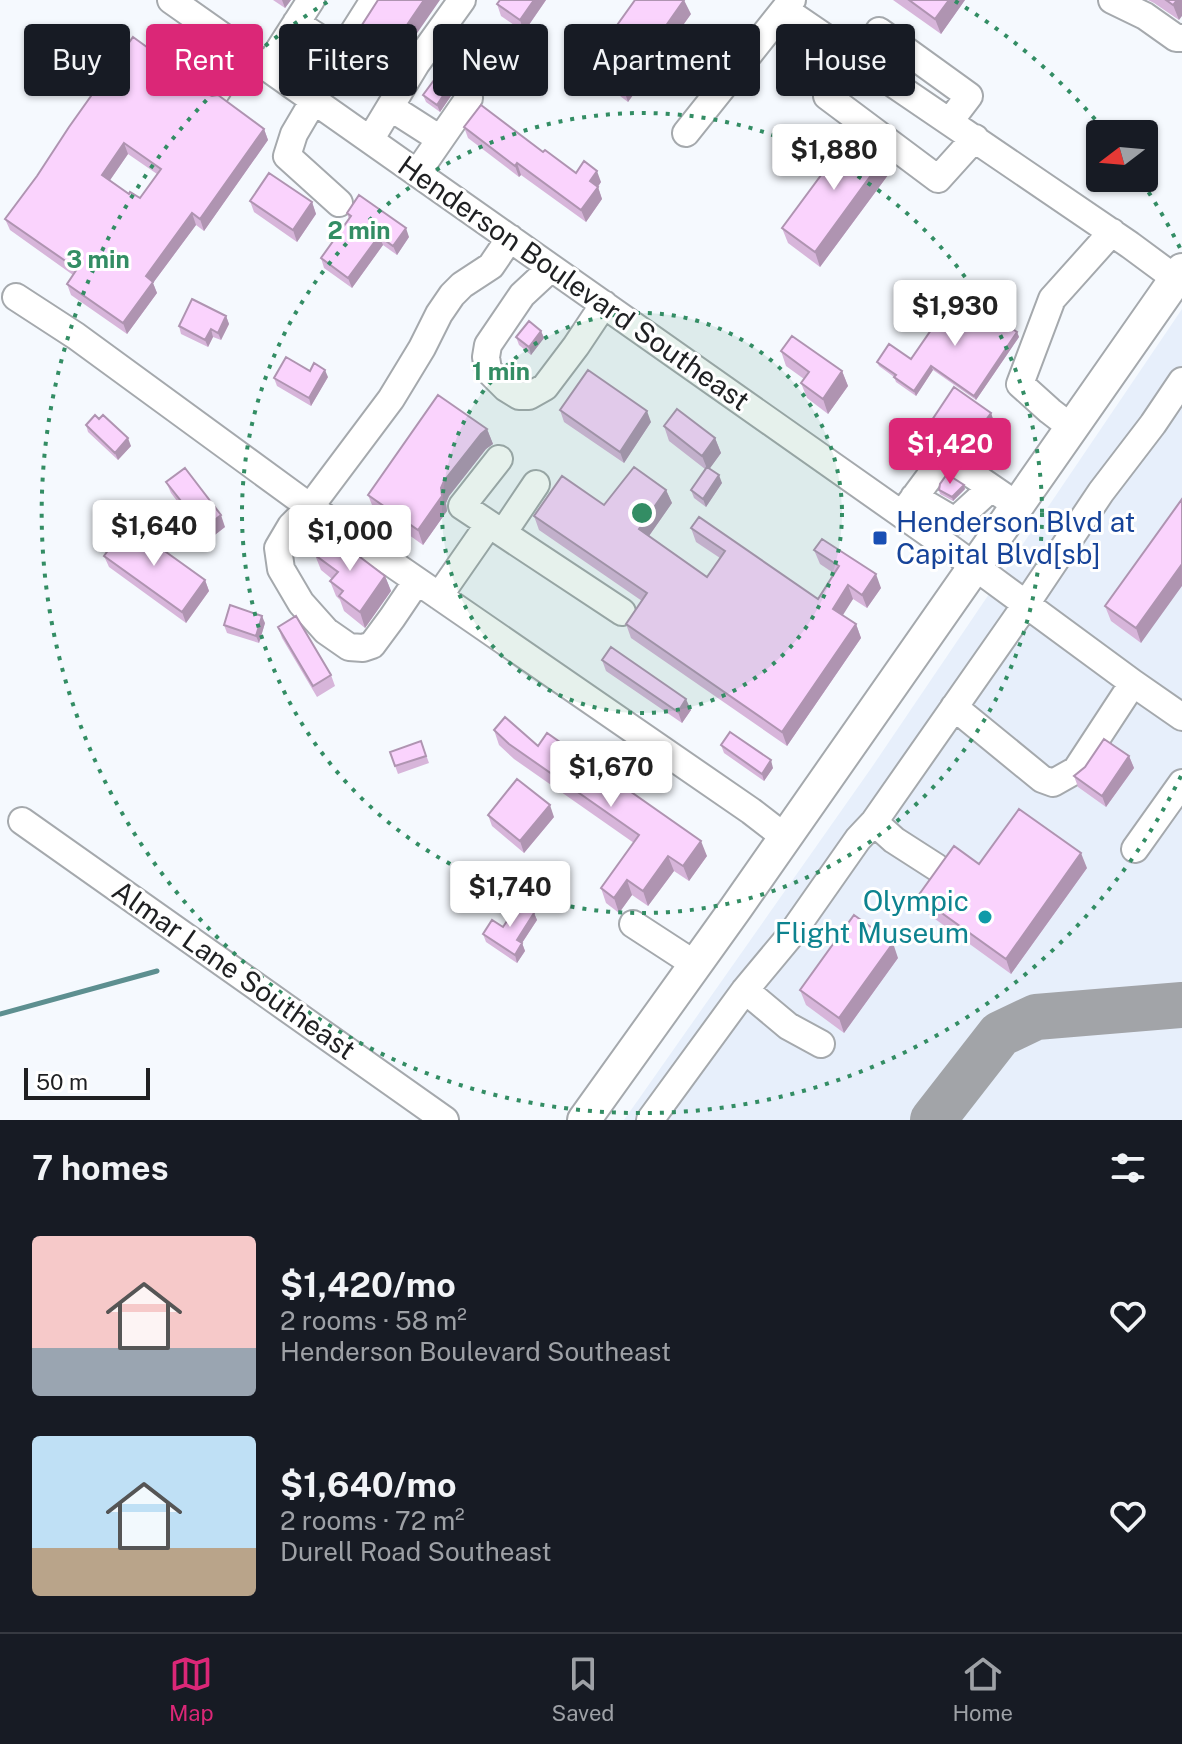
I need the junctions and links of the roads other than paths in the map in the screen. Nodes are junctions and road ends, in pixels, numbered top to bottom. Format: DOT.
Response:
graph roads {
  1 [pos="171,0"];
  2 [pos="311,0"];
  3 [pos="374,0"];
  4 [pos="462,0"];
  5 [pos="1112,0"];
  6 [pos="789,5"];
  7 [pos="296,23"];
  8 [pos="205,24"];
  9 [pos="814,24"];
  10 [pos="1182,38"];
  11 [pos="263,64"];
  12 [pos="268,67"];
  13 [pos="827,96"];
  14 [pos="913,96"];
  15 [pos="469,98"];
  16 [pos="314,100"];
  17 [pos="390,107"];
  18 [pos="686,133"];
  19 [pos="975,138"];
  20 [pos="440,139"];
  21 [pos="370,140"];
  22 [pos="417,173"];
  23 [pos="339,203"];
  24 [pos="1112,232"];
  25 [pos="510,238"];
  26 [pos="551,268"];
  27 [pos="1179,274"];
  28 [pos="16,297"];
  29 [pos="604,304"];
  30 [pos="1182,381"];
  31 [pos="1072,428"];
  32 [pos="499,459"];
  33 [pos="536,484"];
  34 [pos="944,496"];
  35 [pos="1018,506"];
  36 [pos="310,507"];
  37 [pos="496,529"];
  38 [pos="976,566"];
  39 [pos="417,581"];
  40 [pos="439,596"];
  41 [pos="1026,604"];
  42 [pos="622,612"];
  43 [pos="1133,683"];
  44 [pos="954,707"];
  45 [pos="1182,717"];
  46 [pos="1182,783"];
  47 [pos="22,821"];
  48 [pos="874,822"];
  49 [pos="786,838"];
  50 [pos="1135,849"];
  51 [pos="936,867"];
  52 [pos="633,924"];
  53 [pos="696,965"];
  54 [pos="745,990"];
  55 [pos="821,1044"];
  56 [pos="445,1120"];
  57 [pos="584,1120"];
  58 [pos="650,1120"];
  1 -- 8 [label="street, Henderson Boulevard Southeast"];
  2 -- 7 [label="street"];
  3 -- 7 [label="street"];
  4 -- 17 [label="street"];
  5 -- 10 [label="street"];
  6 -- 9 [label="street"];
  6 -- 18 [label="street"];
  7 -- 12 [label="street"];
  11 -- 12 [label="street, Henderson Boulevard Southeast"];
  12 -- 16 [label="street, Henderson Boulevard Southeast"];
  13 -- 19 [label="street"];
  14 -- 19 [label="street"];
  15 -- 20 [label="street"];
  16 -- 21 [label="street, Henderson Boulevard Southeast"];
  16 -- 23 [label="street"];
  17 -- 20 [label="street"];
  17 -- 21 [label="street"];
  19 -- 24 [label="street"];
  20 -- 22 [label="street"];
  21 -- 22 [label="street, Henderson Boulevard Southeast"];
  22 -- 25 [label="street, Henderson Boulevard Southeast"];
  24 -- 27 [label="street"];
  24 -- 31 [label="street"];
  25 -- 26 [label="street, Henderson Boulevard Southeast"];
  25 -- 36 [label="street"];
  26 -- 29 [label="street, Henderson Boulevard Southeast"];
  26 -- 29 [label="street"];
  27 -- 31 [label="main road"];
  28 -- 36 [label="street"];
  29 -- 34 [label="street, Henderson Boulevard Southeast"];
  30 -- 41 [label="street"];
  31 -- 35 [label="main road"];
  32 -- 37 [label="street"];
  33 -- 37 [label="street"];
  34 -- 35 [label="street"];
  34 -- 38 [label="street, Henderson Boulevard Southeast"];
  35 -- 38 [label="main road"];
  36 -- 39 [label="street"];
  36 -- 39 [label="street"];
  37 -- 40 [label="street"];
  37 -- 42 [label="street"];
  38 -- 41 [label="street, Henderson Boulevard Southeast"];
  38 -- 49 [label="main road"];
  39 -- 40 [label="street"];
  40 -- 49 [label="street"];
  41 -- 43 [label="street, Henderson Boulevard Southeast"];
  41 -- 44 [label="street"];
  43 -- 44 [label="street"];
  43 -- 45 [label="street, Henderson Boulevard Southeast"];
  44 -- 48 [label="street"];
  46 -- 50 [label="street"];
  47 -- 56 [label="street, Almar Lane Southeast"];
  48 -- 51 [label="street"];
  48 -- 54 [label="street"];
  49 -- 53 [label="main road"];
  52 -- 53 [label="street"];
  53 -- 57 [label="main road"];
  54 -- 55 [label="street"];
  54 -- 58 [label="street"];
}
